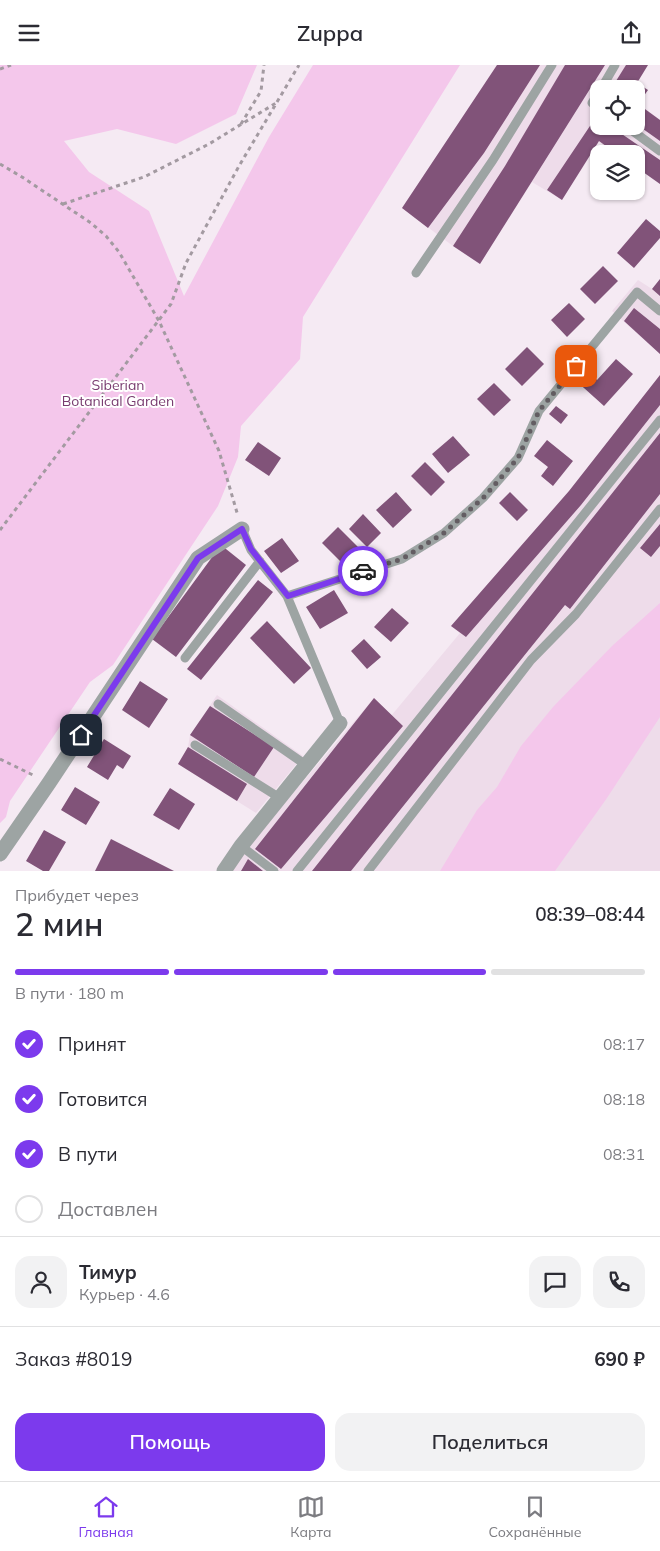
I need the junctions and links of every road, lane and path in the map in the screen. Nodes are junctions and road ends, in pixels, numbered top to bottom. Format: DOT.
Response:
graph roads {
  1 [pos="11,65"];
  2 [pos="264,65"];
  3 [pos="299,65"];
  4 [pos="552,65"];
  5 [pos="615,65"];
  6 [pos="0,69"];
  7 [pos="606,80"];
  8 [pos="277,102"];
  9 [pos="241,124"];
  10 [pos="638,135"];
  11 [pos="660,151"];
  12 [pos="0,165"];
  13 [pos="63,204"];
  14 [pos="416,273"];
  15 [pos="660,311"];
  16 [pos="158,321"];
  17 [pos="660,420"];
  18 [pos="660,509"];
  19 [pos="242,529"];
  20 [pos="0,530"];
  21 [pos="260,561"];
  22 [pos="288,596"];
  23 [pos="185,658"];
  24 [pos="218,704"];
  25 [pos="340,723"];
  26 [pos="195,745"];
  27 [pos="0,759"];
  28 [pos="306,765"];
  29 [pos="49,783"];
  30 [pos="280,798"];
  31 [pos="241,846"];
  32 [pos="0,854"];
  33 [pos="224,871"];
  34 [pos="274,871"];
  35 [pos="296,871"];
  36 [pos="368,871"];
  1 -- 6 [label="path"];
  2 -- 9 [label="path"];
  3 -- 8 [label="path"];
  4 -- 14 [label="lane"];
  5 -- 7 [label="lane"];
  8 -- 9 [label="path"];
  8 -- 16 [label="path"];
  9 -- 13 [label="path"];
  10 -- 11 [label="lane"];
  12 -- 13 [label="path"];
  13 -- 16 [label="path"];
  15 -- 22 [label="lane"];
  16 -- 19 [label="path"];
  16 -- 20 [label="path"];
  17 -- 35 [label="lane"];
  18 -- 36 [label="lane"];
  19 -- 21 [label="lane"];
  19 -- 29 [label="street"];
  21 -- 22 [label="lane"];
  21 -- 23 [label="lane"];
  22 -- 25 [label="lane"];
  24 -- 28 [label="lane"];
  25 -- 28 [label="street"];
  26 -- 30 [label="lane"];
  27 -- 29 [label="path"];
  28 -- 30 [label="street"];
  29 -- 32 [label="street"];
  30 -- 31 [label="street"];
  31 -- 33 [label="street"];
  31 -- 34 [label="lane"];
}
